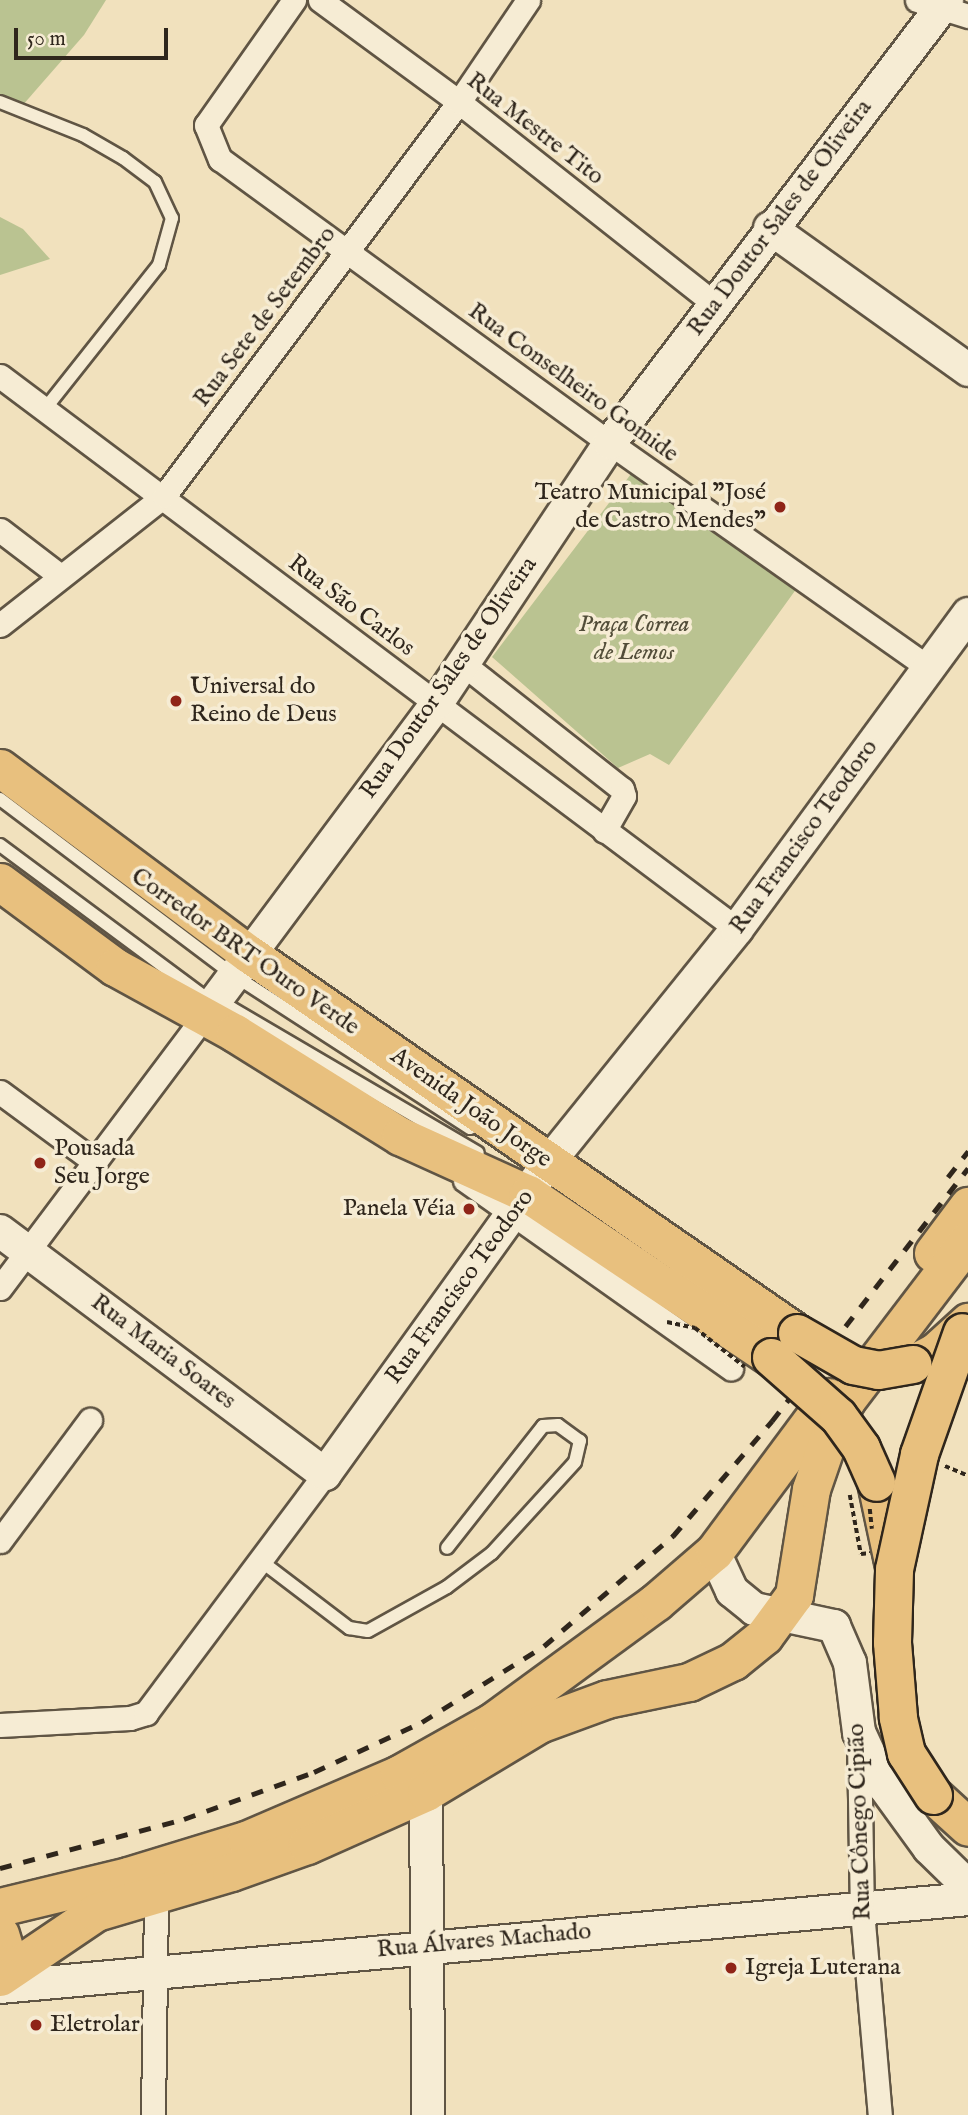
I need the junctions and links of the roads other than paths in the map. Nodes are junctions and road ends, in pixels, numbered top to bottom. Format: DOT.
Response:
graph roads {
  1 [pos="294,0"];
  2 [pos="320,0"];
  3 [pos="528,0"];
  4 [pos="944,5"];
  5 [pos="0,102"];
  6 [pos="459,103"];
  7 [pos="770,228"];
  8 [pos="345,253"];
  9 [pos="715,304"];
  10 [pos="968,370"];
  11 [pos="0,376"];
  12 [pos="45,409"];
  13 [pos="610,443"];
  14 [pos="164,496"];
  15 [pos="0,530"];
  16 [pos="60,575"];
  17 [pos="968,614"];
  18 [pos="0,625"];
  19 [pos="463,664"];
  20 [pos="929,668"];
  21 [pos="437,703"];
  22 [pos="0,768"];
  23 [pos="0,799"];
  24 [pos="604,831"];
  25 [pos="0,845"];
  26 [pos="0,882"];
  27 [pos="737,929"];
  28 [pos="242,965"];
  29 [pos="221,1015"];
  30 [pos="0,1092"];
  31 [pos="481,1135"];
  32 [pos="504,1149"];
  33 [pos="95,1162"];
  34 [pos="549,1162"];
  35 [pos="521,1203"];
  36 [pos="968,1206"];
  37 [pos="0,1231"];
  38 [pos="968,1240"];
  39 [pos="27,1251"];
  40 [pos="0,1288"];
  41 [pos="965,1327"];
  42 [pos="762,1357"];
  43 [pos="90,1420"];
  44 [pos="325,1474"];
  45 [pos="0,1541"];
  46 [pos="447,1548"];
  47 [pos="714,1552"];
  48 [pos="885,1560"];
  49 [pos="261,1561"];
  50 [pos="783,1614"];
  51 [pos="0,1725"];
  52 [pos="859,1732"];
  53 [pos="426,1793"];
  54 [pos="946,1802"];
  55 [pos="968,1827"];
  56 [pos="968,1886"];
  57 [pos="156,1894"];
  58 [pos="968,1899"];
  59 [pos="0,1907"];
  60 [pos="862,1911"];
  61 [pos="0,1934"];
  62 [pos="424,1945"];
  63 [pos="0,1971"];
  64 [pos="152,1976"];
  65 [pos="0,1977"];
  66 [pos="0,1987"];
  67 [pos="153,2115"];
  68 [pos="428,2115"];
  69 [pos="880,2115"];
  1 -- 8 [label="street, Rua Conselheiro Gomide"];
  2 -- 6 [label="street, Rua Mestre Tito"];
  3 -- 6 [label="street, Rua Sete de Setembro"];
  4 -- 7 [label="street, Rua Doutor Sales de Oliveira"];
  5 -- 12 [label="lane"];
  6 -- 8 [label="street, Rua Sete de Setembro"];
  6 -- 9 [label="street, Rua Mestre Tito"];
  7 -- 9 [label="street, Rua Doutor Sales de Oliveira"];
  7 -- 10 [label="street"];
  8 -- 13 [label="street, Rua Conselheiro Gomide"];
  8 -- 14 [label="street, Rua Sete de Setembro"];
  9 -- 13 [label="street, Rua Doutor Sales de Oliveira"];
  11 -- 12 [label="street, Rua São Carlos"];
  12 -- 14 [label="street, Rua São Carlos"];
  13 -- 19 [label="street, Rua Doutor Sales de Oliveira"];
  13 -- 20 [label="street, Rua Conselheiro Gomide"];
  14 -- 16 [label="street, Rua Sete de Setembro"];
  14 -- 21 [label="street, Rua São Carlos"];
  15 -- 16 [label="street"];
  16 -- 18 [label="street, Rua Sete de Setembro"];
  17 -- 20 [label="street, Rua Francisco Teodoro"];
  19 -- 21 [label="street, Rua Doutor Sales de Oliveira"];
  19 -- 24 [label="street"];
  20 -- 27 [label="street, Rua Francisco Teodoro"];
  21 -- 24 [label="street, Rua São Carlos"];
  21 -- 28 [label="street, Rua Doutor Sales de Oliveira"];
  22 -- 28 [label="main road, Avenida João Jorge"];
  23 -- 28 [label="lane, Corredor BRT Ouro Verde"];
  24 -- 27 [label="street, Rua São Carlos"];
  25 -- 29 [label="lane, Corredor BRT Ouro Verde"];
  26 -- 29 [label="main road, Avenida João Jorge"];
  27 -- 34 [label="street, Rua Francisco Teodoro"];
  28 -- 29 [label="street, Rua Doutor Sales de Oliveira"];
  28 -- 31 [label="lane, Corredor BRT Ouro Verde"];
  28 -- 34 [label="main road, Avenida João Jorge"];
  29 -- 33 [label="street, Rua Doutor Sales de Oliveira"];
  29 -- 35 [label="main road, Avenida João Jorge"];
  29 -- 35 [label="lane, Corredor BRT Ouro Verde"];
  30 -- 33 [label="street"];
  32 -- 34 [label="lane"];
  33 -- 39 [label="street, Rua Doutor Sales de Oliveira"];
  34 -- 35 [label="street, Rua Francisco Teodoro"];
  34 -- 42 [label="main road, Avenida João Jorge"];
  35 -- 42 [label="main road, Avenida João Jorge"];
  35 -- 42 [label="street, Avenida João Jorge"];
  35 -- 44 [label="street, Rua Francisco Teodoro"];
  36 -- 47 [label="main road"];
  37 -- 39 [label="street, Rua Maria Soares"];
  38 -- 50 [label="main road"];
  39 -- 40 [label="street, Rua Doutor Sales de Oliveira"];
  39 -- 44 [label="street, Rua Maria Soares"];
  41 -- 42 [label="main road, Avenida João Jorge, bridge"];
  41 -- 48 [label="main road, bridge"];
  42 -- 48 [label="main road, Avenida João Jorge, bridge"];
  43 -- 45 [label="street"];
  44 -- 49 [label="street, Rua Francisco Teodoro"];
  46 -- 49 [label="lane"];
  47 -- 50 [label="street, Rua Cônego Cipião"];
  47 -- 59 [label="main road"];
  48 -- 54 [label="main road, bridge"];
  49 -- 51 [label="street, Rua Francisco Teodoro"];
  50 -- 52 [label="street, Rua Cônego Cipião"];
  50 -- 53 [label="main road"];
  52 -- 56 [label="street"];
  52 -- 60 [label="street, Rua Cônego Cipião"];
  53 -- 57 [label="main road"];
  53 -- 62 [label="street"];
  54 -- 55 [label="main road"];
  57 -- 64 [label="street"];
  57 -- 65 [label="main road"];
  58 -- 60 [label="street, Rua Álvares Machado"];
  60 -- 62 [label="street, Rua Álvares Machado"];
  60 -- 69 [label="street, Rua Cônego Cipião"];
  61 -- 63 [label="main road"];
  62 -- 64 [label="street, Rua Álvares Machado"];
  62 -- 68 [label="street"];
  64 -- 66 [label="street, Rua Álvares Machado"];
  64 -- 67 [label="street"];
}
